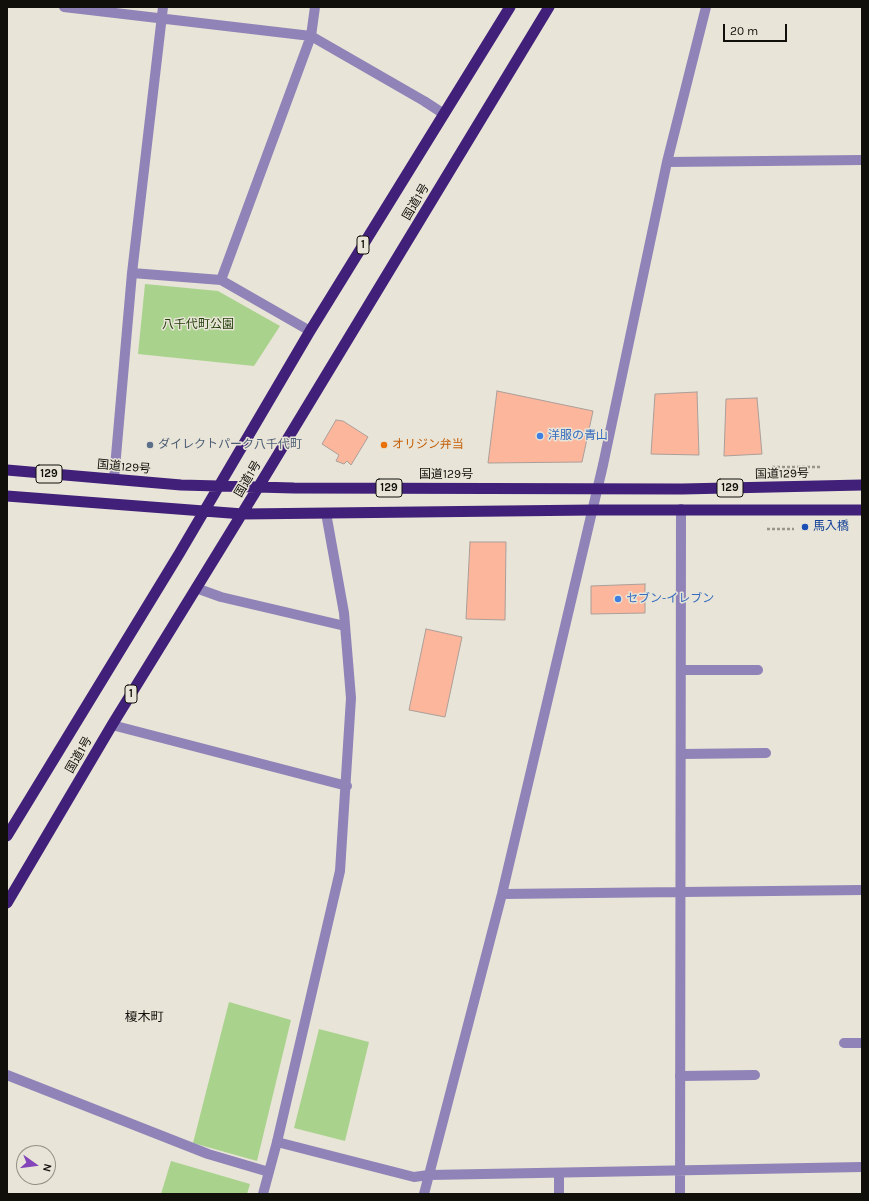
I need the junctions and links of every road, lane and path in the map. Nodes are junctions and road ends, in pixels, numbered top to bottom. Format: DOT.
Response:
graph roads {
  1 [pos="64,7"];
  2 [pos="163,7"];
  3 [pos="315,7"];
  4 [pos="510,7"];
  5 [pos="550,7"];
  6 [pos="706,7"];
  7 [pos="162,18"];
  8 [pos="311,36"];
  9 [pos="444,114"];
  10 [pos="862,160"];
  11 [pos="667,162"];
  12 [pos="132,273"];
  13 [pos="221,280"];
  14 [pos="310,331"];
  15 [pos="772,467"];
  16 [pos="821,467"];
  17 [pos="7,470"];
  18 [pos="114,479"];
  19 [pos="862,485"];
  20 [pos="219,486"];
  21 [pos="259,486"];
  22 [pos="597,488"];
  23 [pos="7,496"];
  24 [pos="681,509"];
  25 [pos="592,510"];
  26 [pos="862,510"];
  27 [pos="205,512"];
  28 [pos="326,513"];
  29 [pos="243,514"];
  30 [pos="767,529"];
  31 [pos="794,529"];
  32 [pos="196,588"];
  33 [pos="345,626"];
  34 [pos="682,670"];
  35 [pos="758,670"];
  36 [pos="112,724"];
  37 [pos="766,753"];
  38 [pos="682,754"];
  39 [pos="347,786"];
  40 [pos="7,836"];
  41 [pos="862,890"];
  42 [pos="682,891"];
  43 [pos="502,894"];
  44 [pos="7,904"];
  45 [pos="844,1043"];
  46 [pos="862,1043"];
  47 [pos="7,1075"];
  48 [pos="756,1075"];
  49 [pos="680,1076"];
  50 [pos="277,1142"];
  51 [pos="862,1167"];
  52 [pos="679,1171"];
  53 [pos="269,1172"];
  54 [pos="559,1173"];
  55 [pos="429,1175"];
  56 [pos="263,1194"];
  57 [pos="424,1194"];
  58 [pos="559,1194"];
  59 [pos="680,1194"];
  1 -- 7 [label="street"];
  2 -- 7 [label="street"];
  3 -- 8 [label="street"];
  4 -- 9 [label="highway, 国道1号 / 1"];
  5 -- 21 [label="highway, 国道1号 / 1"];
  6 -- 11 [label="street"];
  7 -- 8 [label="street"];
  7 -- 12 [label="street"];
  8 -- 9 [label="street"];
  8 -- 13 [label="street"];
  9 -- 14 [label="highway, 国道1号 / 1"];
  10 -- 11 [label="street"];
  11 -- 22 [label="street"];
  12 -- 13 [label="street"];
  12 -- 18 [label="street"];
  13 -- 14 [label="street"];
  14 -- 20 [label="highway, 国道1号 / 1"];
  15 -- 16 [label="path"];
  17 -- 18 [label="highway, 国道129号 / 129"];
  18 -- 20 [label="highway, 国道129号 / 129"];
  19 -- 22 [label="highway, 国道129号 / 129"];
  20 -- 21 [label="highway, 国道129号 / 129"];
  20 -- 27 [label="highway, 国道1号 / 1"];
  21 -- 22 [label="highway, 国道129号 / 129"];
  21 -- 29 [label="highway, 国道1号 / 1"];
  22 -- 25 [label="street"];
  23 -- 27 [label="highway, 129"];
  24 -- 25 [label="highway, 129"];
  24 -- 26 [label="highway, 129"];
  24 -- 34 [label="street"];
  25 -- 28 [label="highway, 129"];
  25 -- 43 [label="street"];
  27 -- 29 [label="highway, 129"];
  27 -- 40 [label="highway, 国道1号 / 1"];
  28 -- 29 [label="highway, 129"];
  28 -- 33 [label="street"];
  29 -- 32 [label="highway, 国道1号 / 1"];
  30 -- 31 [label="path"];
  32 -- 33 [label="street"];
  32 -- 36 [label="highway, 国道1号 / 1"];
  33 -- 39 [label="street"];
  34 -- 35 [label="street"];
  34 -- 38 [label="street"];
  36 -- 39 [label="street"];
  36 -- 44 [label="highway, 国道1号 / 1"];
  37 -- 38 [label="street"];
  38 -- 42 [label="street"];
  39 -- 50 [label="street"];
  41 -- 42 [label="street"];
  42 -- 43 [label="street"];
  42 -- 49 [label="street"];
  43 -- 55 [label="street"];
  45 -- 46 [label="street"];
  47 -- 53 [label="street"];
  48 -- 49 [label="street"];
  49 -- 52 [label="street"];
  50 -- 53 [label="street"];
  50 -- 55 [label="street"];
  51 -- 52 [label="street"];
  52 -- 54 [label="street"];
  52 -- 59 [label="street"];
  53 -- 56 [label="street"];
  54 -- 55 [label="street"];
  54 -- 58 [label="street"];
  55 -- 57 [label="street"];
}
